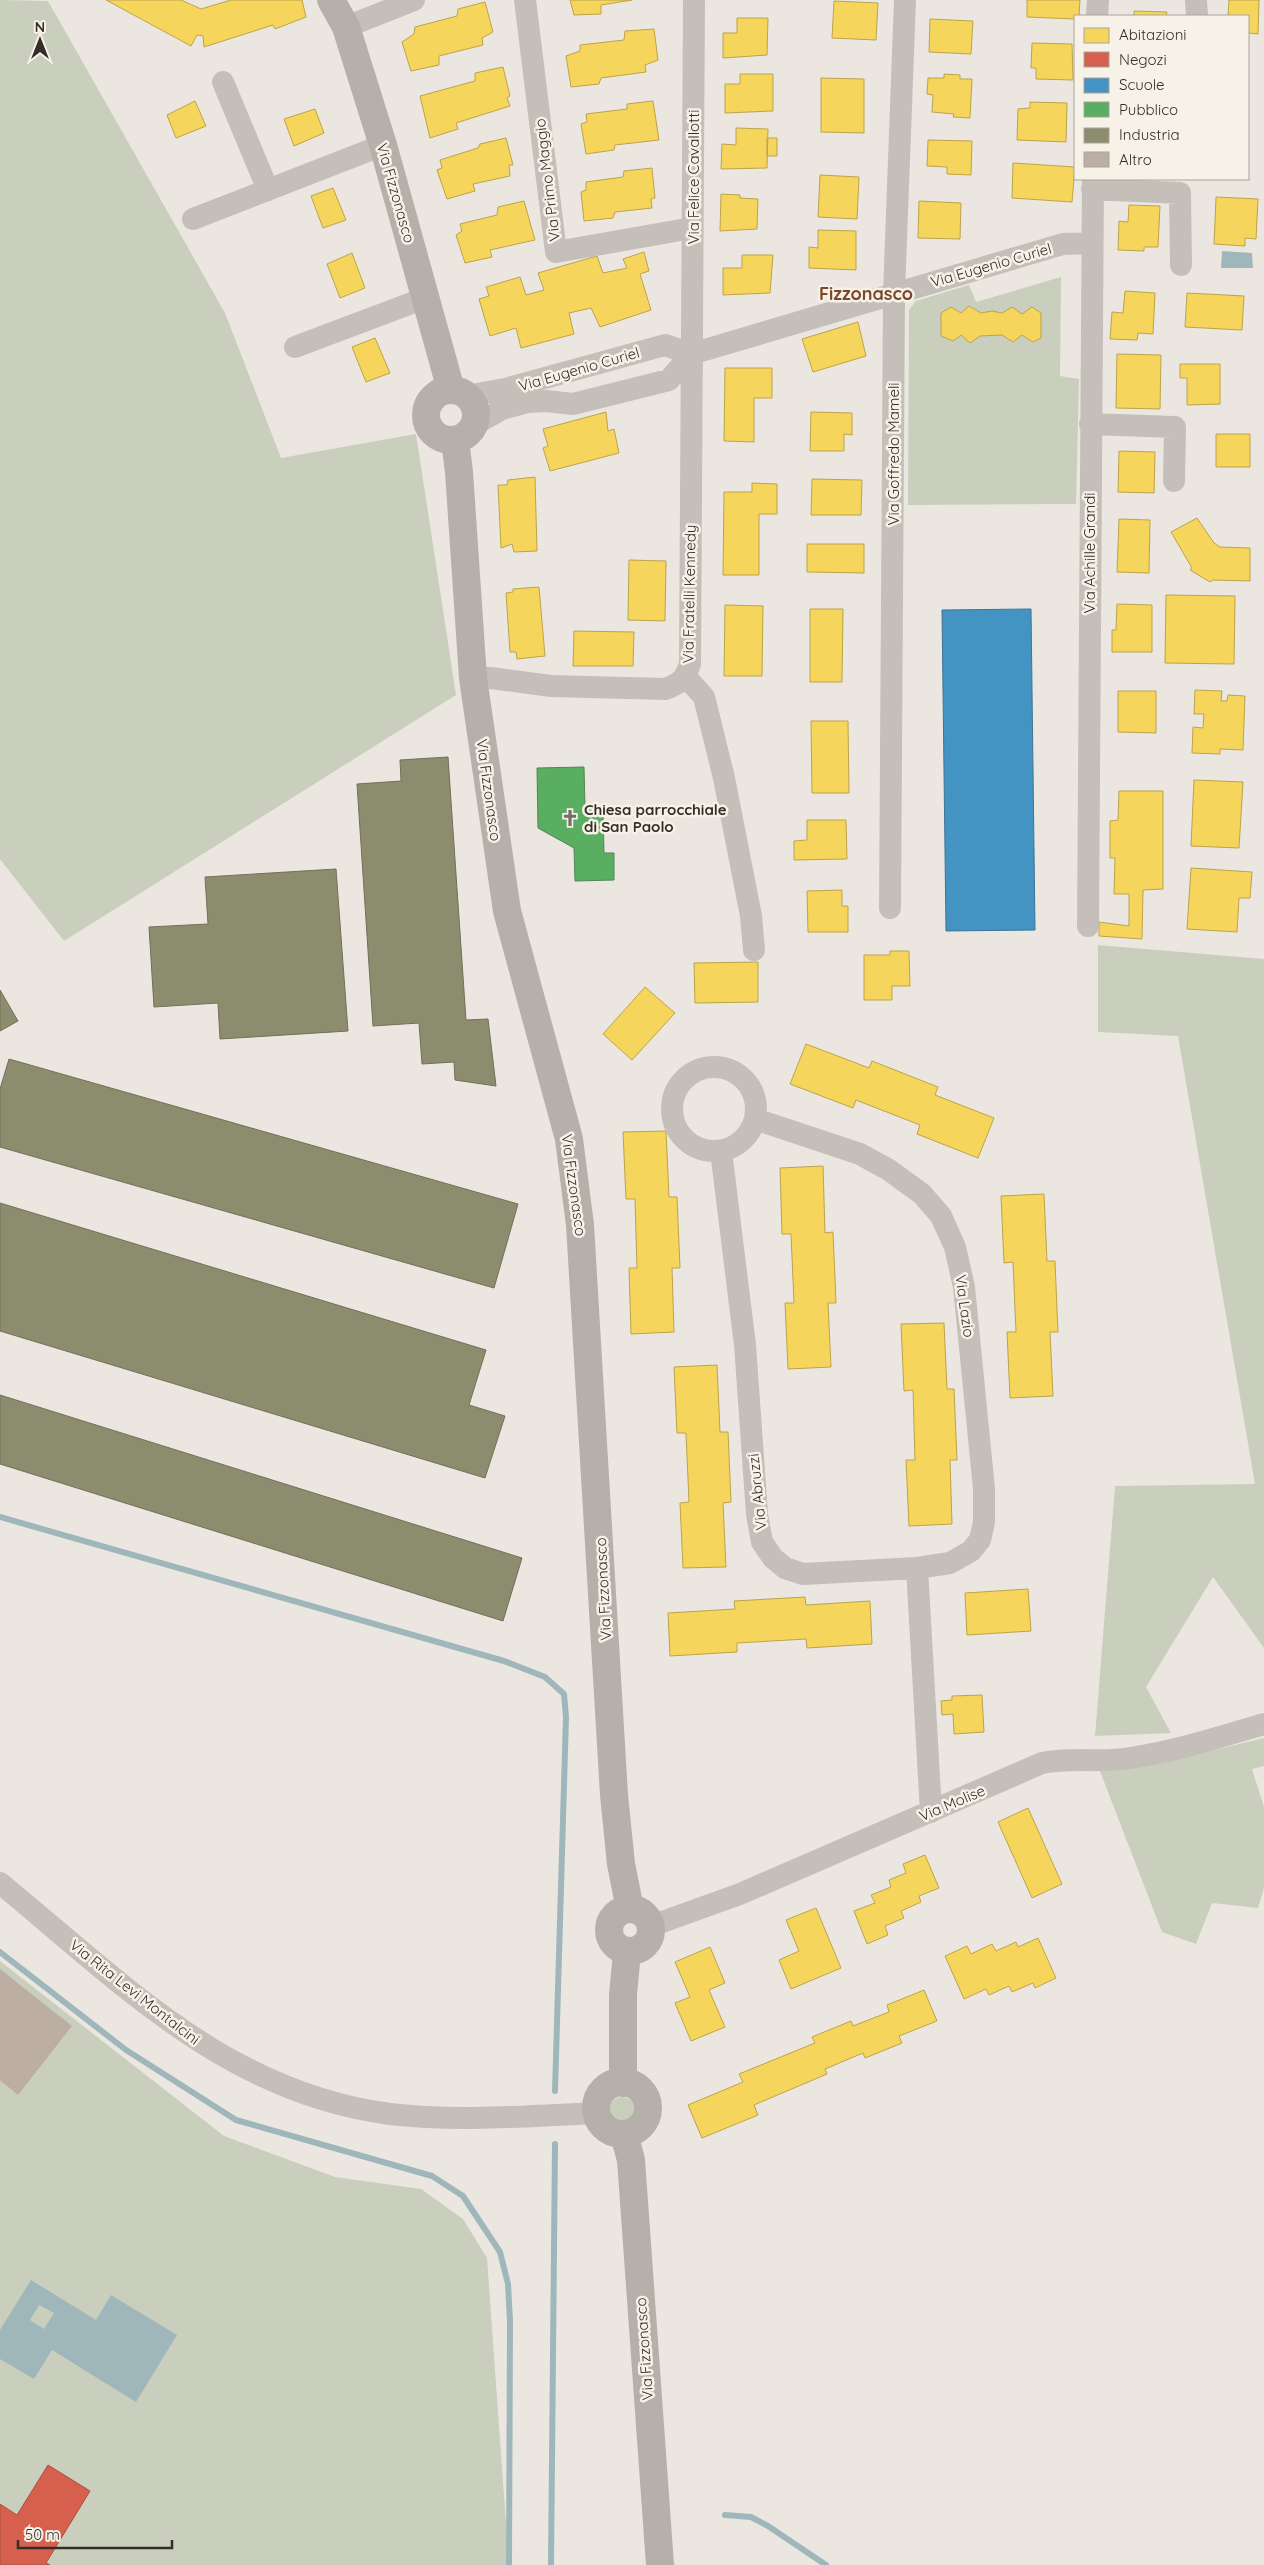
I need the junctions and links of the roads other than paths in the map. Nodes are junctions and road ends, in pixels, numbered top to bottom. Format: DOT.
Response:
graph roads {
  1 [pos="331,0"];
  2 [pos="414,0"];
  3 [pos="525,0"];
  4 [pos="694,0"];
  5 [pos="905,0"];
  6 [pos="1098,0"];
  7 [pos="1196,0"];
  8 [pos="1097,15"];
  9 [pos="1197,15"];
  10 [pos="346,27"];
  11 [pos="223,82"];
  12 [pos="382,145"];
  13 [pos="1092,184"];
  14 [pos="268,190"];
  15 [pos="193,219"];
  16 [pos="692,228"];
  17 [pos="1091,243"];
  18 [pos="1181,265"];
  19 [pos="894,293"];
  20 [pos="425,298"];
  21 [pos="295,347"];
  22 [pos="691,354"];
  23 [pos="459,393"];
  24 [pos="1090,424"];
  25 [pos="464,432"];
  26 [pos="1174,481"];
  27 [pos="686,677"];
  28 [pos="473,678"];
  29 [pos="890,908"];
  30 [pos="1088,926"];
  31 [pos="754,950"];
  32 [pos="755,1119"];
  33 [pos="721,1151"];
  34 [pos="917,1568"];
  35 [pos="1264,1724"];
  36 [pos="931,1812"];
  37 [pos="0,1883"];
  38 [pos="630,1909"];
  39 [pos="652,1926"];
  40 [pos="627,1952"];
  41 [pos="623,2083"];
  42 [pos="586,2114"];
  43 [pos="624,2134"];
  44 [pos="660,2565"];
  1 -- 10 [label="main road, Via Fizzonasco"];
  2 -- 10 [label="street"];
  3 -- 16 [label="street, Via Primo Maggio"];
  4 -- 16 [label="street, Via Felice Cavallotti"];
  5 -- 19 [label="street, Via Goffredo Mameli"];
  6 -- 8 [label="street"];
  7 -- 9 [label="street"];
  10 -- 12 [label="main road, Via Fizzonasco"];
  11 -- 14 [label="street"];
  12 -- 14 [label="street"];
  12 -- 20 [label="main road, Via Fizzonasco"];
  13 -- 17 [label="street, Via Achille Grandi"];
  13 -- 18 [label="street"];
  14 -- 15 [label="street"];
  16 -- 22 [label="street, Via Felice Cavallotti"];
  17 -- 19 [label="street, Via Eugenio Curiel"];
  17 -- 24 [label="street, Via Achille Grandi"];
  19 -- 22 [label="street, Via Eugenio Curiel"];
  19 -- 29 [label="street, Via Goffredo Mameli"];
  20 -- 21 [label="street"];
  20 -- 23 [label="main road, Via Fizzonasco"];
  22 -- 23 [label="street, Via Eugenio Curiel"];
  22 -- 25 [label="street, Via Eugenio Curiel"];
  22 -- 27 [label="street, Via Fratelli Kennedy"];
  23 -- 25 [label="main road, Via Fizzonasco"];
  23 -- 25 [label="main road"];
  24 -- 26 [label="street"];
  24 -- 30 [label="street, Via Achille Grandi"];
  25 -- 28 [label="main road, Via Fizzonasco"];
  27 -- 28 [label="street, Via Fratelli Kennedy"];
  27 -- 31 [label="street"];
  28 -- 38 [label="main road, Via Fizzonasco"];
  32 -- 33 [label="street"];
  32 -- 33 [label="street"];
  32 -- 34 [label="street, Via Lazio"];
  33 -- 34 [label="street, Via Abruzzi"];
  34 -- 36 [label="street"];
  35 -- 36 [label="street, Via Molise"];
  36 -- 39 [label="street, Via Molise"];
  37 -- 42 [label="street, Via Rita Levi Montalcini"];
  38 -- 39 [label="main road"];
  38 -- 40 [label="main road"];
  39 -- 40 [label="main road"];
  40 -- 41 [label="main road"];
  41 -- 42 [label="main road"];
  41 -- 43 [label="main road"];
  42 -- 43 [label="main road"];
  43 -- 44 [label="main road, Via Fizzonasco"];
}
